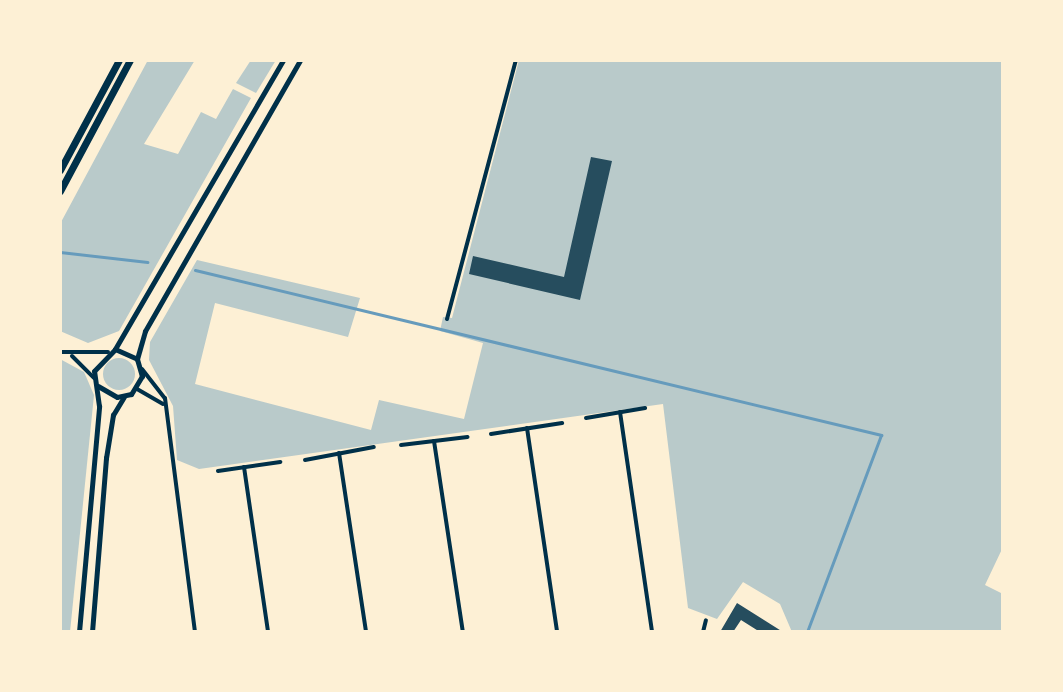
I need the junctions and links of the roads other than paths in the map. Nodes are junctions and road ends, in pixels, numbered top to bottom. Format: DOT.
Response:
graph roads {
  1 [pos="119,60"];
  2 [pos="130,60"];
  3 [pos="283,60"];
  4 [pos="300,60"];
  5 [pos="516,60"];
  6 [pos="60,170"];
  7 [pos="60,191"];
  8 [pos="447,319"];
  9 [pos="115,349"];
  10 [pos="60,352"];
  11 [pos="108,352"];
  12 [pos="70,355"];
  13 [pos="137,359"];
  14 [pos="142,369"];
  15 [pos="96,383"];
  16 [pos="137,389"];
  17 [pos="124,397"];
  18 [pos="645,408"];
  19 [pos="620,412"];
  20 [pos="166,418"];
  21 [pos="586,418"];
  22 [pos="562,423"];
  23 [pos="527,428"];
  24 [pos="491,434"];
  25 [pos="468,437"];
  26 [pos="434,441"];
  27 [pos="401,445"];
  28 [pos="374,447"];
  29 [pos="339,453"];
  30 [pos="305,460"];
  31 [pos="280,462"];
  32 [pos="244,467"];
  33 [pos="218,471"];
  34 [pos="706,620"];
  35 [pos="79,632"];
  36 [pos="92,632"];
  37 [pos="195,632"];
  38 [pos="268,632"];
  39 [pos="366,632"];
  40 [pos="463,632"];
  41 [pos="557,632"];
  42 [pos="652,632"];
  43 [pos="703,632"];
  1 -- 6 [label="highway"];
  2 -- 7 [label="highway"];
  3 -- 9 [label="street"];
  4 -- 13 [label="street"];
  5 -- 8 [label="street"];
  9 -- 11 [label="street"];
  9 -- 13 [label="street"];
  10 -- 12 [label="street"];
  11 -- 12 [label="street"];
  11 -- 15 [label="street"];
  12 -- 15 [label="street"];
  13 -- 14 [label="street"];
  14 -- 16 [label="street"];
  14 -- 20 [label="street"];
  15 -- 17 [label="street"];
  15 -- 35 [label="street"];
  16 -- 17 [label="street"];
  16 -- 20 [label="street"];
  17 -- 36 [label="street"];
  18 -- 19 [label="street"];
  19 -- 21 [label="street"];
  19 -- 42 [label="street"];
  20 -- 37 [label="street"];
  22 -- 23 [label="street"];
  23 -- 24 [label="street"];
  23 -- 41 [label="street"];
  25 -- 26 [label="street"];
  26 -- 27 [label="street"];
  26 -- 40 [label="street"];
  28 -- 29 [label="street"];
  29 -- 30 [label="street"];
  29 -- 39 [label="street"];
  31 -- 32 [label="street"];
  32 -- 33 [label="street"];
  32 -- 38 [label="street"];
  34 -- 43 [label="street"];
}
